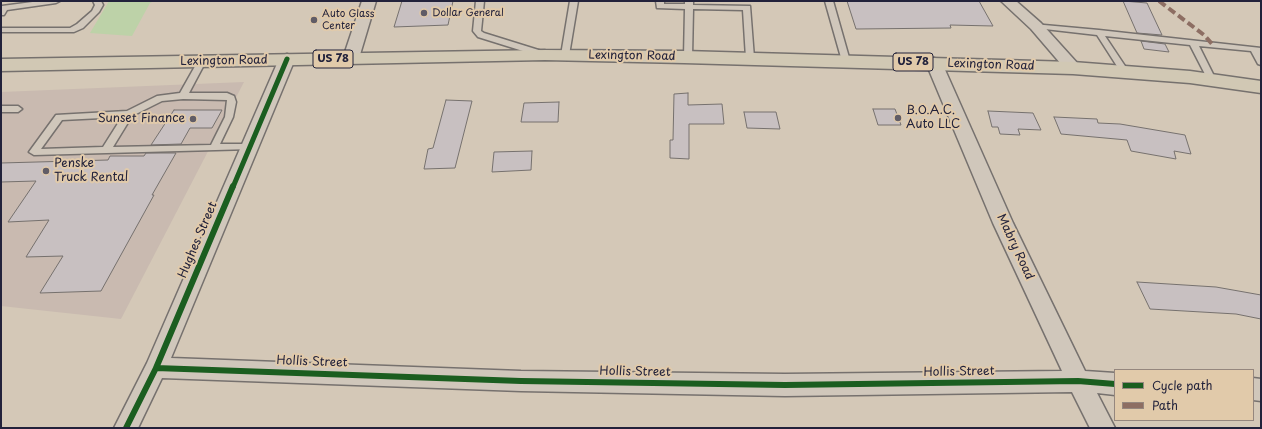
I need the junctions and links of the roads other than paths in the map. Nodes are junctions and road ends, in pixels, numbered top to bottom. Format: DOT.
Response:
graph roads {
  1 [pos="56,1"];
  2 [pos="97,1"];
  3 [pos="369,1"];
  4 [pos="480,1"];
  5 [pos="574,1"];
  6 [pos="829,1"];
  7 [pos="1008,1"];
  8 [pos="660,4"];
  9 [pos="689,4"];
  10 [pos="747,4"];
  11 [pos="1,13"];
  12 [pos="1036,26"];
  13 [pos="1,30"];
  14 [pos="1099,32"];
  15 [pos="1193,42"];
  16 [pos="1258,50"];
  17 [pos="545,55"];
  18 [pos="565,55"];
  19 [pos="688,57"];
  20 [pos="351,58"];
  21 [pos="750,58"];
  22 [pos="287,60"];
  23 [pos="202,61"];
  24 [pos="846,61"];
  25 [pos="1261,62"];
  26 [pos="934,63"];
  27 [pos="1,65"];
  28 [pos="1073,68"];
  29 [pos="1125,72"];
  30 [pos="1212,80"];
  31 [pos="1261,87"];
  32 [pos="183,96"];
  33 [pos="1,109"];
  34 [pos="18,109"];
  35 [pos="129,114"];
  36 [pos="249,147"];
  37 [pos="214,148"];
  38 [pos="106,150"];
  39 [pos="156,368"];
  40 [pos="1078,381"];
  41 [pos="1114,384"];
  42 [pos="126,428"];
  43 [pos="1103,428"];
  1 -- 11 [label="lane"];
  2 -- 13 [label="lane"];
  3 -- 20 [label="street"];
  4 -- 17 [label="lane"];
  5 -- 18 [label="lane"];
  6 -- 24 [label="lane"];
  7 -- 12 [label="street"];
  8 -- 9 [label="lane"];
  9 -- 10 [label="lane"];
  9 -- 19 [label="lane"];
  10 -- 21 [label="lane"];
  12 -- 14 [label="lane"];
  12 -- 28 [label="street"];
  14 -- 15 [label="lane"];
  14 -- 29 [label="lane"];
  15 -- 16 [label="lane"];
  15 -- 30 [label="lane"];
  16 -- 25 [label="lane"];
  17 -- 18 [label="highway, Lexington Road / US 78"];
  17 -- 20 [label="highway, Lexington Road / US 78"];
  18 -- 19 [label="highway, Lexington Road / US 78"];
  19 -- 21 [label="highway, Lexington Road / US 78"];
  20 -- 22 [label="highway, Lexington Road / US 78"];
  21 -- 24 [label="highway, Lexington Road / US 78"];
  22 -- 23 [label="highway, Lexington Road / US 78"];
  22 -- 36 [label="street, Hughes Street"];
  23 -- 27 [label="highway, Lexington Road / US 78"];
  23 -- 32 [label="lane"];
  24 -- 26 [label="highway, Lexington Road / US 78"];
  26 -- 28 [label="highway, Lexington Road / US 78"];
  26 -- 40 [label="street, Mabry Road"];
  28 -- 29 [label="highway, Lexington Road / US 78"];
  29 -- 30 [label="highway, Lexington Road / US 78"];
  30 -- 31 [label="highway, Lexington Road / US 78"];
  32 -- 35 [label="lane"];
  32 -- 37 [label="lane"];
  33 -- 34 [label="lane"];
  35 -- 38 [label="lane"];
  35 -- 38 [label="lane"];
  36 -- 37 [label="lane"];
  36 -- 39 [label="street, Hughes Street"];
  37 -- 38 [label="lane"];
  39 -- 40 [label="street, Hollis Street"];
  39 -- 42 [label="street, Hughes Street"];
  40 -- 41 [label="street, Hollis Street"];
  40 -- 43 [label="street, Mabry Road"];
}
